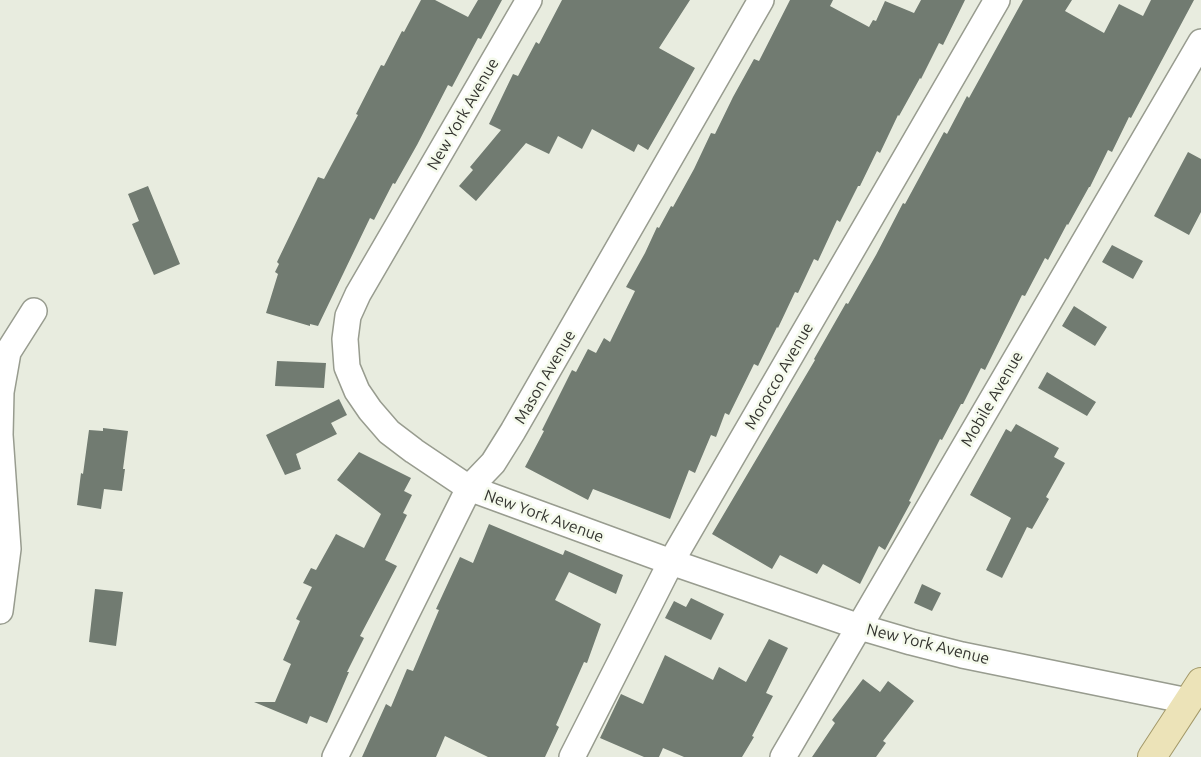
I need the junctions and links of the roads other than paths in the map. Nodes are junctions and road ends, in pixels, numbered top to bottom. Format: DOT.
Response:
graph roads {
  1 [pos="529,0"];
  2 [pos="761,0"];
  3 [pos="997,0"];
  4 [pos="1201,42"];
  5 [pos="34,311"];
  6 [pos="469,488"];
  7 [pos="671,562"];
  8 [pos="0,611"];
  9 [pos="860,627"];
  10 [pos="1198,687"];
  11 [pos="335,757"];
  12 [pos="572,757"];
  13 [pos="784,757"];
  14 [pos="1152,757"];
  1 -- 6 [label="street, New York Avenue"];
  2 -- 6 [label="street, Mason Avenue"];
  3 -- 7 [label="street, Morocco Avenue"];
  4 -- 9 [label="street, Mobile Avenue"];
  5 -- 8 [label="street"];
  6 -- 7 [label="street, New York Avenue"];
  6 -- 11 [label="street, Mason Avenue"];
  7 -- 9 [label="street, New York Avenue"];
  7 -- 12 [label="street, Morocco Avenue"];
  9 -- 10 [label="street, New York Avenue"];
  9 -- 13 [label="street, Mobile Avenue"];
  10 -- 14 [label="main road"];
}
